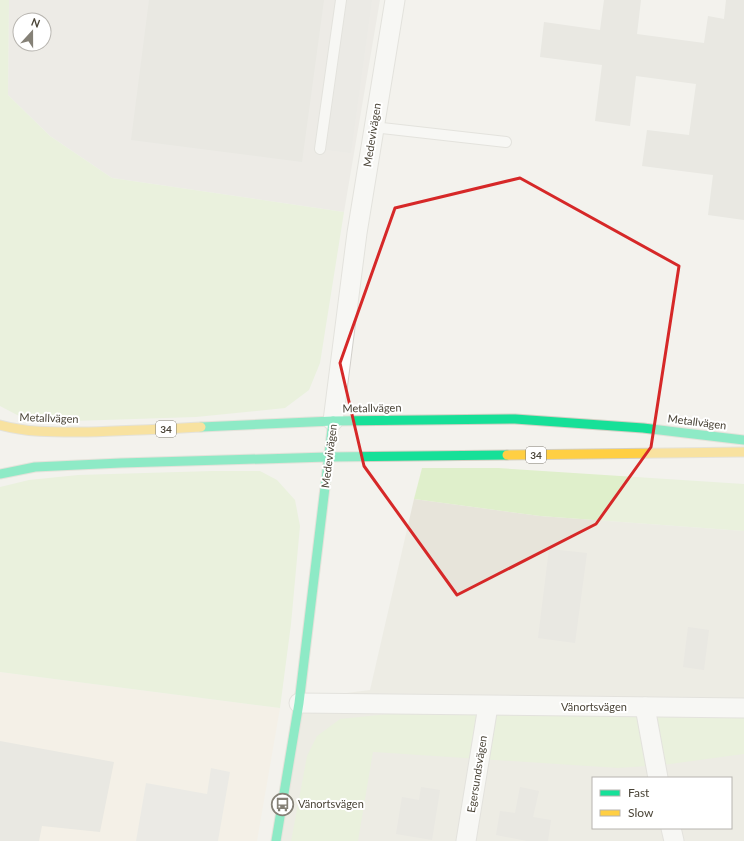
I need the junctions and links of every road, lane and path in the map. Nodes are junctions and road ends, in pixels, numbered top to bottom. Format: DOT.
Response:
graph roads {
  1 [pos="341,0"];
  2 [pos="395,0"];
  3 [pos="373,127"];
  4 [pos="506,142"];
  5 [pos="320,149"];
  6 [pos="333,421"];
  7 [pos="0,425"];
  8 [pos="744,440"];
  9 [pos="744,452"];
  10 [pos="328,457"];
  11 [pos="0,474"];
  12 [pos="300,703"];
  13 [pos="488,706"];
  14 [pos="645,707"];
  15 [pos="744,708"];
  16 [pos="658,777"];
  17 [pos="670,829"];
  18 [pos="276,841"];
  19 [pos="466,841"];
  20 [pos="674,841"];
  1 -- 5 [label="lane"];
  2 -- 3 [label="street, Medevivägen"];
  3 -- 4 [label="lane"];
  3 -- 6 [label="street, Medevivägen"];
  6 -- 7 [label="main road, Metallvägen / 34"];
  6 -- 8 [label="main road, Metallvägen / 34"];
  6 -- 10 [label="main road, Medevivägen"];
  9 -- 10 [label="main road, 34"];
  10 -- 11 [label="main road, 34"];
  10 -- 12 [label="main road, Medevivägen"];
  12 -- 13 [label="street, Vänortsvägen"];
  12 -- 18 [label="main road, Medevivägen"];
  13 -- 14 [label="street, Vänortsvägen"];
  13 -- 19 [label="street, Egersundsvägen"];
  14 -- 15 [label="street, Vänortsvägen"];
  14 -- 16 [label="street"];
  17 -- 20 [label="street"];
}
